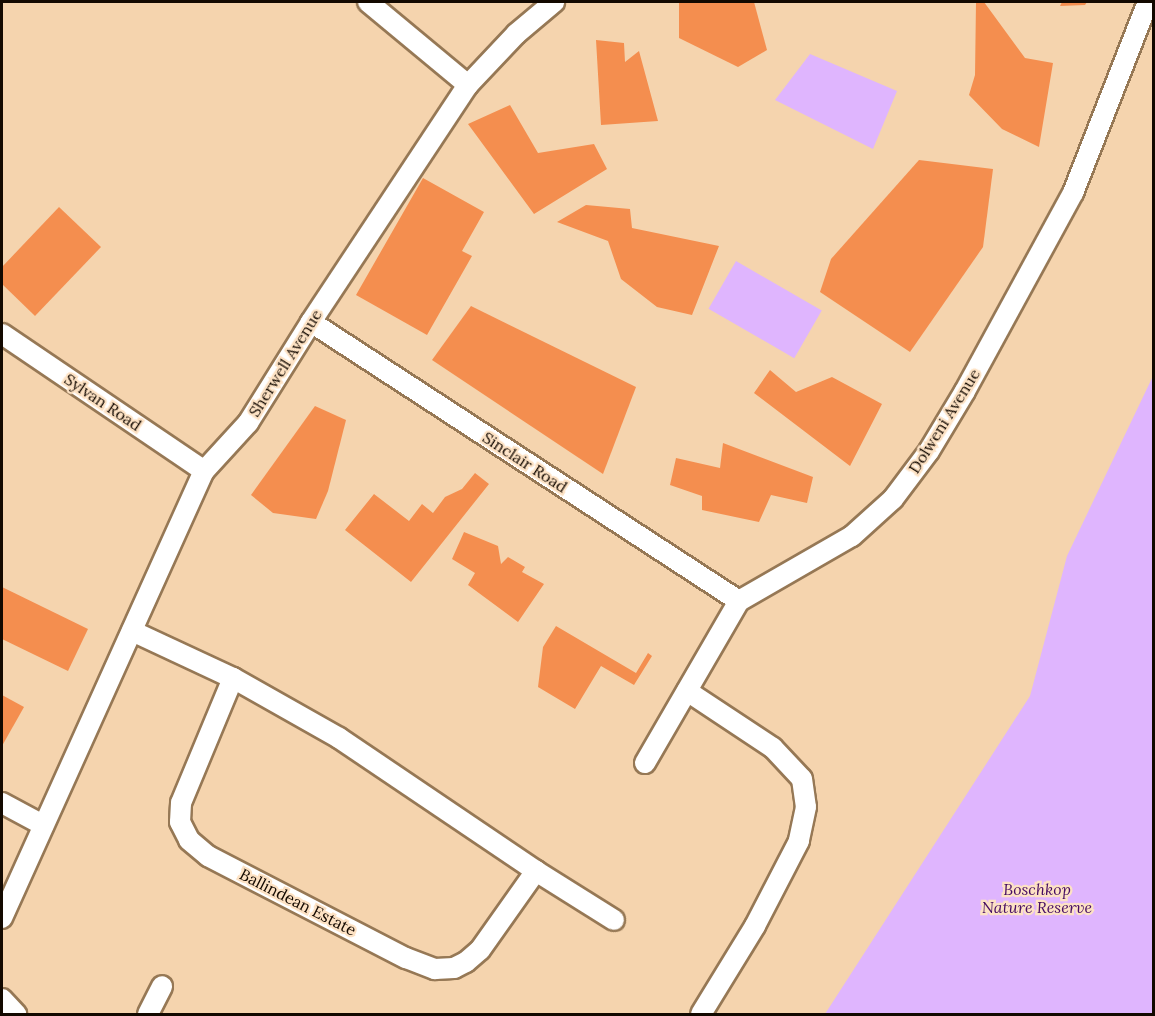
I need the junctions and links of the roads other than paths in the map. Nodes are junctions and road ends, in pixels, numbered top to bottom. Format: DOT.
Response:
graph roads {
  1 [pos="368,2"];
  2 [pos="554,2"];
  3 [pos="1148,2"];
  4 [pos="468,84"];
  5 [pos="311,322"];
  6 [pos="2,334"];
  7 [pos="204,471"];
  8 [pos="739,602"];
  9 [pos="132,631"];
  10 [pos="233,678"];
  11 [pos="687,691"];
  12 [pos="645,764"];
  13 [pos="2,803"];
  14 [pos="43,825"];
  15 [pos="536,871"];
  16 [pos="2,918"];
  17 [pos="614,920"];
  18 [pos="162,986"];
  19 [pos="2,999"];
  20 [pos="16,1014"];
  21 [pos="148,1014"];
  22 [pos="701,1014"];
  1 -- 4 [label="street"];
  2 -- 4 [label="street, Sherwell Avenue"];
  3 -- 8 [label="street, Dolweni Avenue"];
  4 -- 5 [label="street, Sherwell Avenue"];
  5 -- 7 [label="street, Sherwell Avenue"];
  5 -- 8 [label="street, Sinclair Road"];
  6 -- 7 [label="street, Sylvan Road"];
  7 -- 9 [label="street, Sherwell Avenue"];
  8 -- 11 [label="street, Dolweni Avenue"];
  9 -- 10 [label="street"];
  9 -- 14 [label="street, Sherwell Avenue"];
  10 -- 15 [label="street"];
  10 -- 15 [label="street, Ballindean Estate"];
  11 -- 12 [label="street, Dolweni Avenue"];
  11 -- 22 [label="street"];
  13 -- 14 [label="street"];
  14 -- 16 [label="street, Sherwell Avenue"];
  15 -- 17 [label="street"];
  18 -- 21 [label="street"];
  19 -- 20 [label="street"];
}
